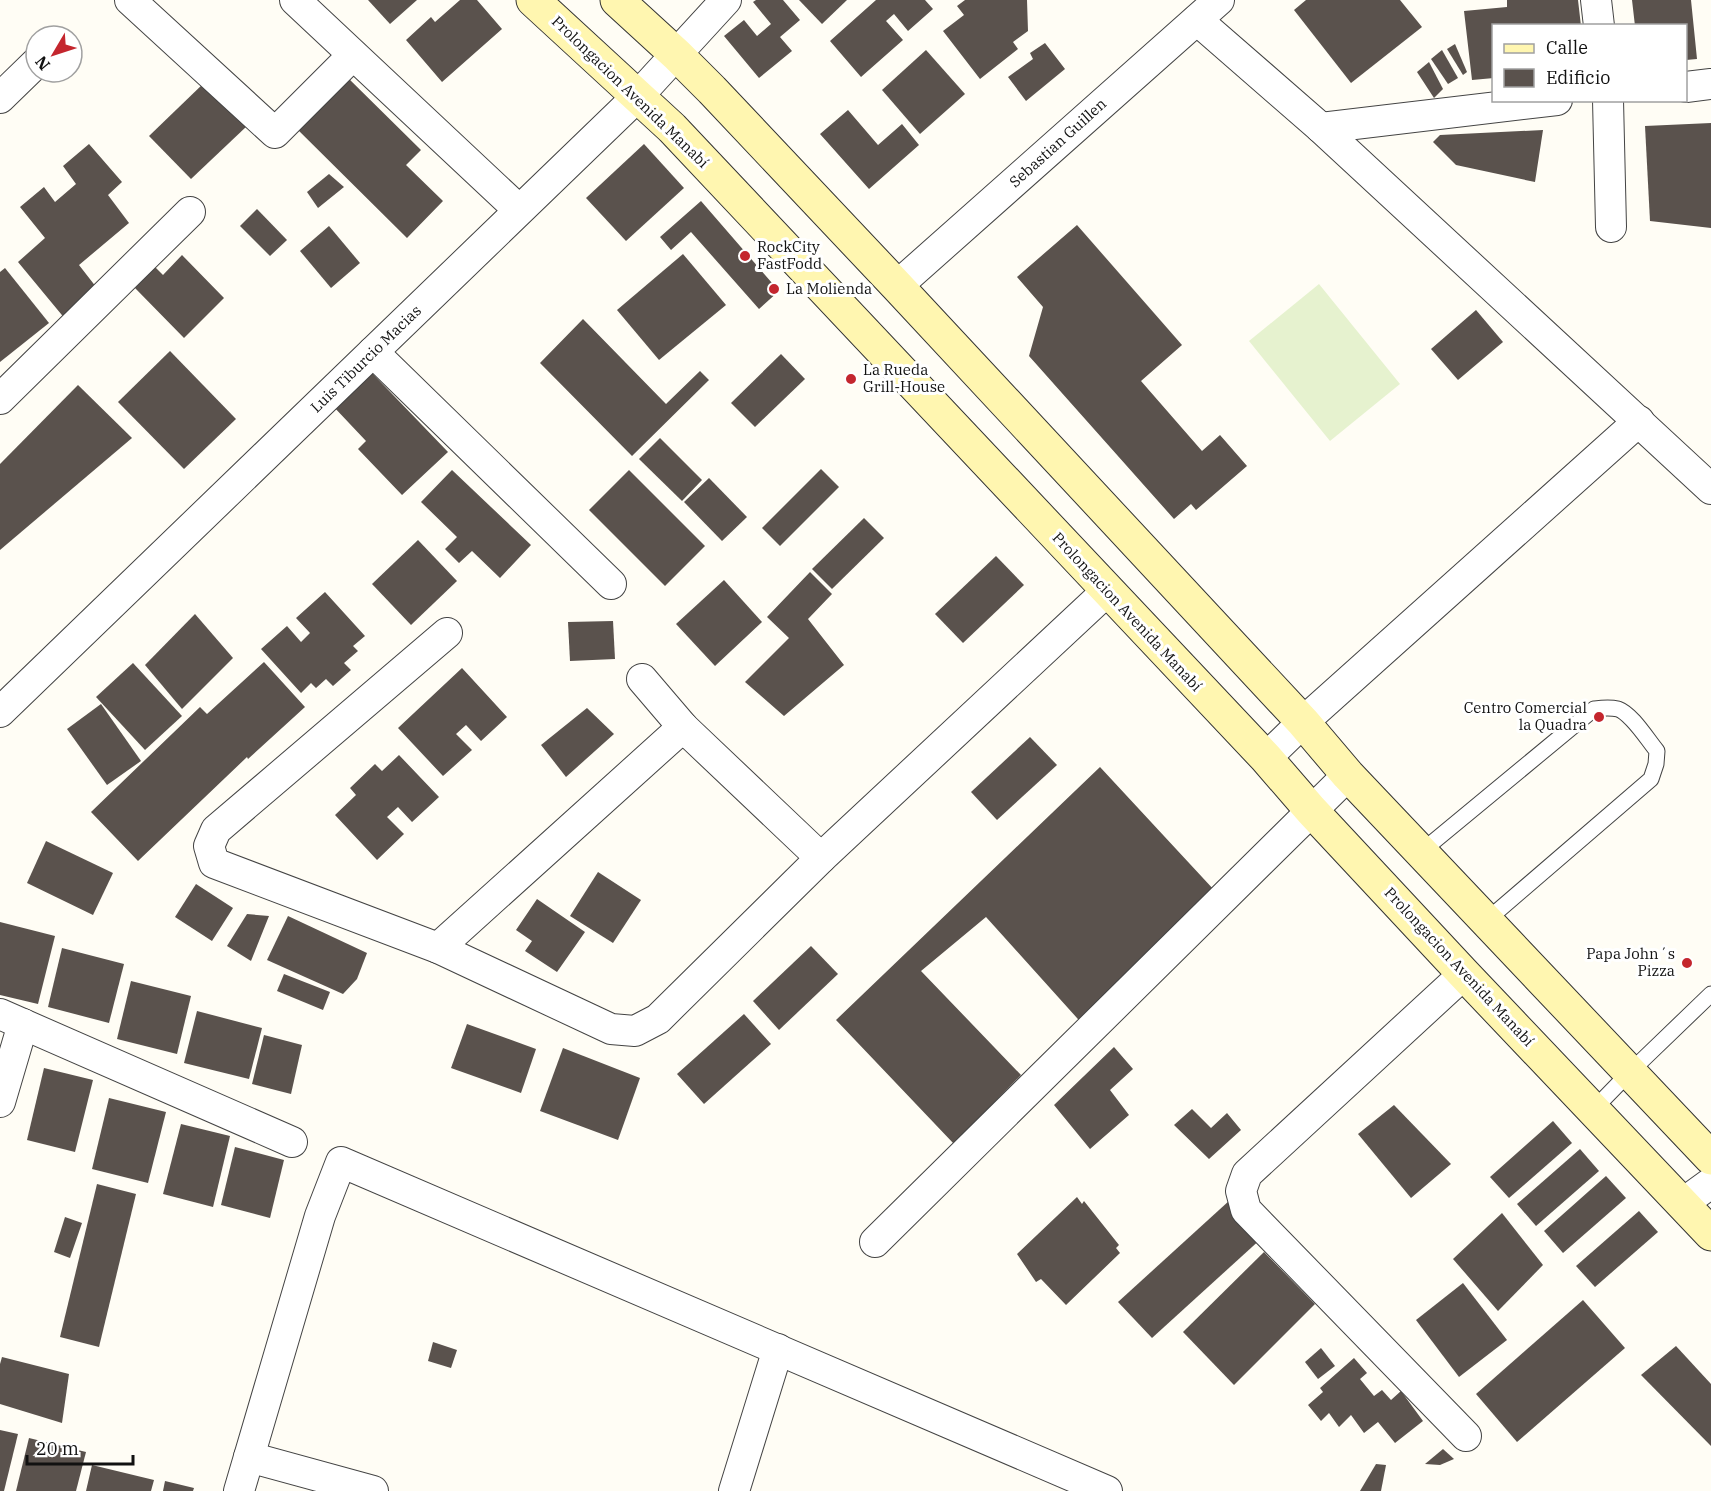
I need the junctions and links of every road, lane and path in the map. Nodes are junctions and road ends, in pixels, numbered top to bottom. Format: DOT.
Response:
graph roads {
  1 [pos="130,0"];
  2 [pos="295,0"];
  3 [pos="533,0"];
  4 [pos="617,0"];
  5 [pos="726,0"];
  6 [pos="1219,0"];
  7 [pos="1596,0"];
  8 [pos="1197,20"];
  9 [pos="1599,24"];
  10 [pos="677,54"];
  11 [pos="353,55"];
  12 [pos="24,75"];
  13 [pos="1711,84"];
  14 [pos="1687,87"];
  15 [pos="638,96"];
  16 [pos="0,98"];
  17 [pos="1540,102"];
  18 [pos="1608,102"];
  19 [pos="1321,128"];
  20 [pos="519,210"];
  21 [pos="190,212"];
  22 [pos="1611,227"];
  23 [pos="897,285"];
  24 [pos="374,352"];
  25 [pos="0,399"];
  26 [pos="1639,421"];
  27 [pos="1711,489"];
  28 [pos="611,584"];
  29 [pos="1107,591"];
  30 [pos="447,633"];
  31 [pos="642,679"];
  32 [pos="0,710"];
  33 [pos="1303,722"];
  34 [pos="683,726"];
  35 [pos="1266,759"];
  36 [pos="1348,775"];
  37 [pos="1311,810"];
  38 [pos="1421,852"];
  39 [pos="821,858"];
  40 [pos="1486,921"];
  41 [pos="438,948"];
  42 [pos="1464,974"];
  43 [pos="1711,994"];
  44 [pos="11,1019"];
  45 [pos="1629,1072"];
  46 [pos="0,1102"];
  47 [pos="1593,1110"];
  48 [pos="292,1142"];
  49 [pos="1711,1158"];
  50 [pos="1711,1183"];
  51 [pos="1682,1204"];
  52 [pos="1711,1234"];
  53 [pos="875,1242"];
  54 [pos="778,1349"];
  55 [pos="1466,1436"];
  56 [pos="249,1457"];
  57 [pos="239,1491"];
  58 [pos="373,1491"];
  59 [pos="735,1491"];
  60 [pos="1107,1491"];
  1 -- 11 [label="street"];
  2 -- 11 [label="street"];
  3 -- 15 [label="main road, Prolongacion Avenida Manabí"];
  4 -- 10 [label="main road"];
  5 -- 10 [label="street, Luis Tiburcio Macias"];
  6 -- 8 [label="street, Sebastian Guillen"];
  7 -- 9 [label="street"];
  8 -- 19 [label="street"];
  8 -- 23 [label="street, Sebastian Guillen"];
  10 -- 15 [label="street, Luis Tiburcio Macias"];
  10 -- 23 [label="main road"];
  11 -- 20 [label="street"];
  12 -- 16 [label="street"];
  13 -- 14 [label="street"];
  15 -- 20 [label="street, Luis Tiburcio Macias"];
  15 -- 29 [label="main road, Prolongacion Avenida Manabí"];
  17 -- 19 [label="street"];
  18 -- 22 [label="street"];
  19 -- 26 [label="street"];
  20 -- 24 [label="street, Luis Tiburcio Macias"];
  21 -- 25 [label="street"];
  23 -- 33 [label="main road"];
  24 -- 28 [label="street"];
  24 -- 32 [label="street, Luis Tiburcio Macias"];
  26 -- 27 [label="street"];
  26 -- 33 [label="street"];
  29 -- 35 [label="main road, Prolongacion Avenida Manabí"];
  29 -- 39 [label="street"];
  30 -- 41 [label="street"];
  31 -- 34 [label="street"];
  33 -- 35 [label="street"];
  33 -- 36 [label="main road"];
  34 -- 39 [label="street"];
  34 -- 41 [label="street"];
  35 -- 37 [label="main road, Prolongacion Avenida Manabí"];
  36 -- 37 [label="street"];
  36 -- 38 [label="main road"];
  37 -- 42 [label="main road, Prolongacion Avenida Manabí"];
  37 -- 53 [label="street"];
  38 -- 40 [label="main road"];
  38 -- 40 [label="lane"];
  39 -- 41 [label="street"];
  40 -- 45 [label="main road"];
  42 -- 47 [label="main road, Prolongacion Avenida Manabí"];
  42 -- 55 [label="street"];
  43 -- 45 [label="lane"];
  44 -- 46 [label="street"];
  44 -- 48 [label="street"];
  45 -- 47 [label="lane"];
  45 -- 49 [label="main road"];
  47 -- 51 [label="main road, Prolongacion Avenida Manabí"];
  50 -- 51 [label="street"];
  51 -- 52 [label="main road, Prolongacion Avenida Manabí"];
  54 -- 56 [label="street"];
  54 -- 59 [label="street"];
  54 -- 60 [label="street"];
  56 -- 57 [label="street"];
  56 -- 58 [label="street"];
}
